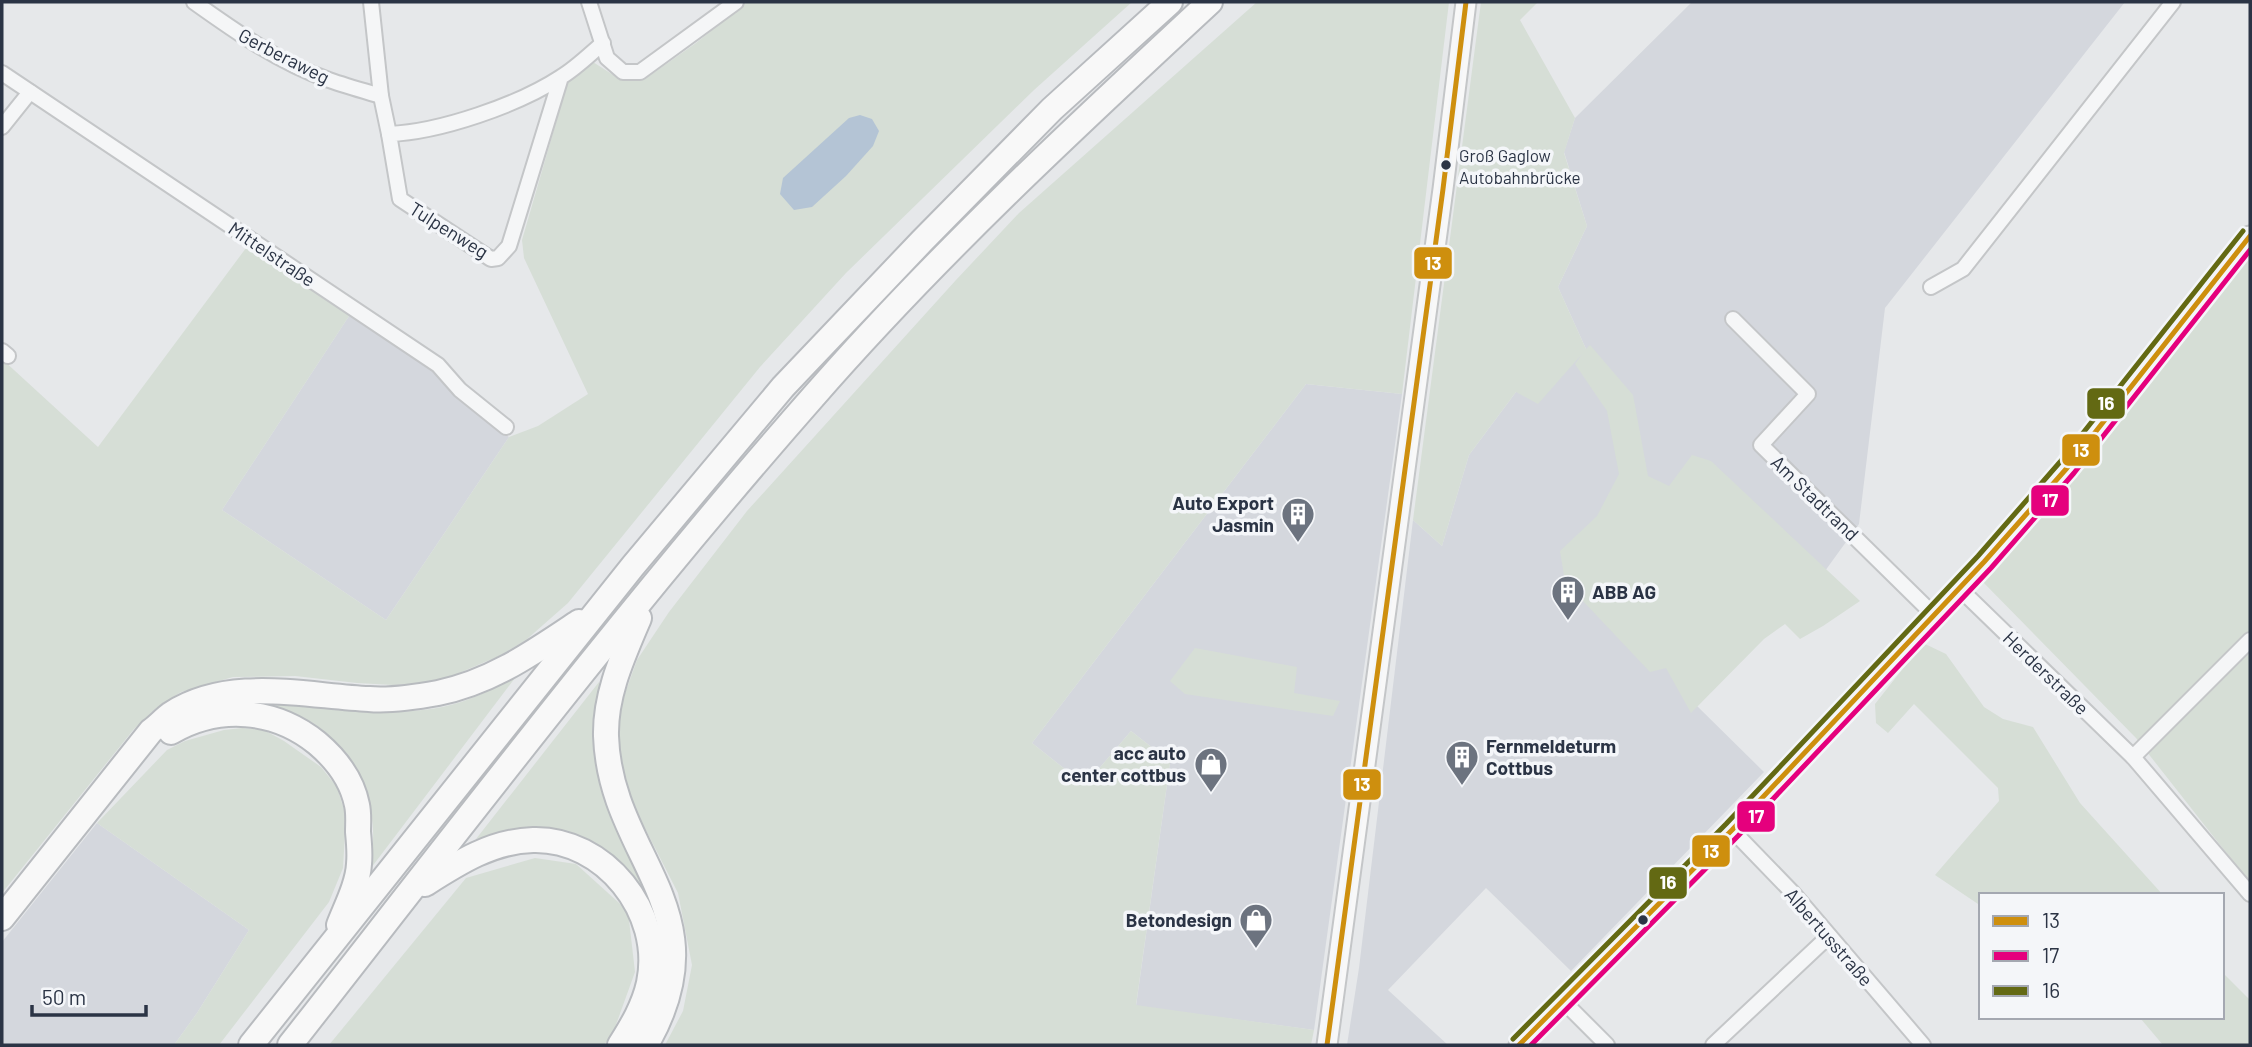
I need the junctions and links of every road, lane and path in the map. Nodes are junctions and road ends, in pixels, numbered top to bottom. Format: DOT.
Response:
graph roads {
  1 [pos="194,2"];
  2 [pos="371,2"];
  3 [pos="589,2"];
  4 [pos="736,2"];
  5 [pos="1170,2"];
  6 [pos="1210,2"];
  7 [pos="1466,2"];
  8 [pos="2173,2"];
  9 [pos="603,44"];
  10 [pos="2,73"];
  11 [pos="561,77"];
  12 [pos="30,92"];
  13 [pos="381,96"];
  14 [pos="2,127"];
  15 [pos="389,134"];
  16 [pos="2250,236"];
  17 [pos="1931,287"];
  18 [pos="1732,319"];
  19 [pos="506,428"];
  20 [pos="1960,589"];
  21 [pos="650,591"];
  22 [pos="598,610"];
  23 [pos="1935,616"];
  24 [pos="2250,640"];
  25 [pos="2133,757"];
  26 [pos="130,759"];
  27 [pos="1732,830"];
  28 [pos="409,894"];
  29 [pos="2250,894"];
  30 [pos="2,918"];
  31 [pos="1829,936"];
  32 [pos="331,946"];
  33 [pos="1563,1000"];
  34 [pos="251,1045"];
  35 [pos="290,1045"];
  36 [pos="620,1045"];
  37 [pos="646,1045"];
  38 [pos="1327,1045"];
  39 [pos="1519,1045"];
  40 [pos="1607,1045"];
  41 [pos="1713,1045"];
  42 [pos="1923,1045"];
  1 -- 13 [label="street, Gerberaweg"];
  2 -- 13 [label="street, Tulpenweg"];
  3 -- 9 [label="street"];
  4 -- 9 [label="street"];
  5 -- 22 [label="highway"];
  6 -- 21 [label="highway"];
  7 -- 38 [label="street"];
  8 -- 17 [label="street"];
  9 -- 11 [label="street"];
  10 -- 12 [label="street, Mittelstraße"];
  11 -- 15 [label="street"];
  11 -- 15 [label="street, Tulpenweg"];
  12 -- 14 [label="street"];
  12 -- 19 [label="street, Mittelstraße"];
  13 -- 15 [label="street, Tulpenweg"];
  16 -- 20 [label="street"];
  18 -- 23 [label="street, Am Stadtrand"];
  20 -- 23 [label="street"];
  20 -- 25 [label="street, Herderstraße"];
  21 -- 28 [label="highway"];
  21 -- 37 [label="highway"];
  22 -- 26 [label="highway"];
  22 -- 32 [label="highway"];
  23 -- 27 [label="street"];
  24 -- 25 [label="street"];
  25 -- 29 [label="street, Herderstraße"];
  26 -- 30 [label="highway"];
  26 -- 32 [label="highway"];
  27 -- 31 [label="street, Albertusstraße"];
  27 -- 33 [label="street"];
  28 -- 35 [label="highway"];
  28 -- 36 [label="highway"];
  31 -- 41 [label="street"];
  31 -- 42 [label="street, Albertusstraße"];
  32 -- 34 [label="highway"];
  33 -- 39 [label="street"];
  33 -- 40 [label="street"];
}
